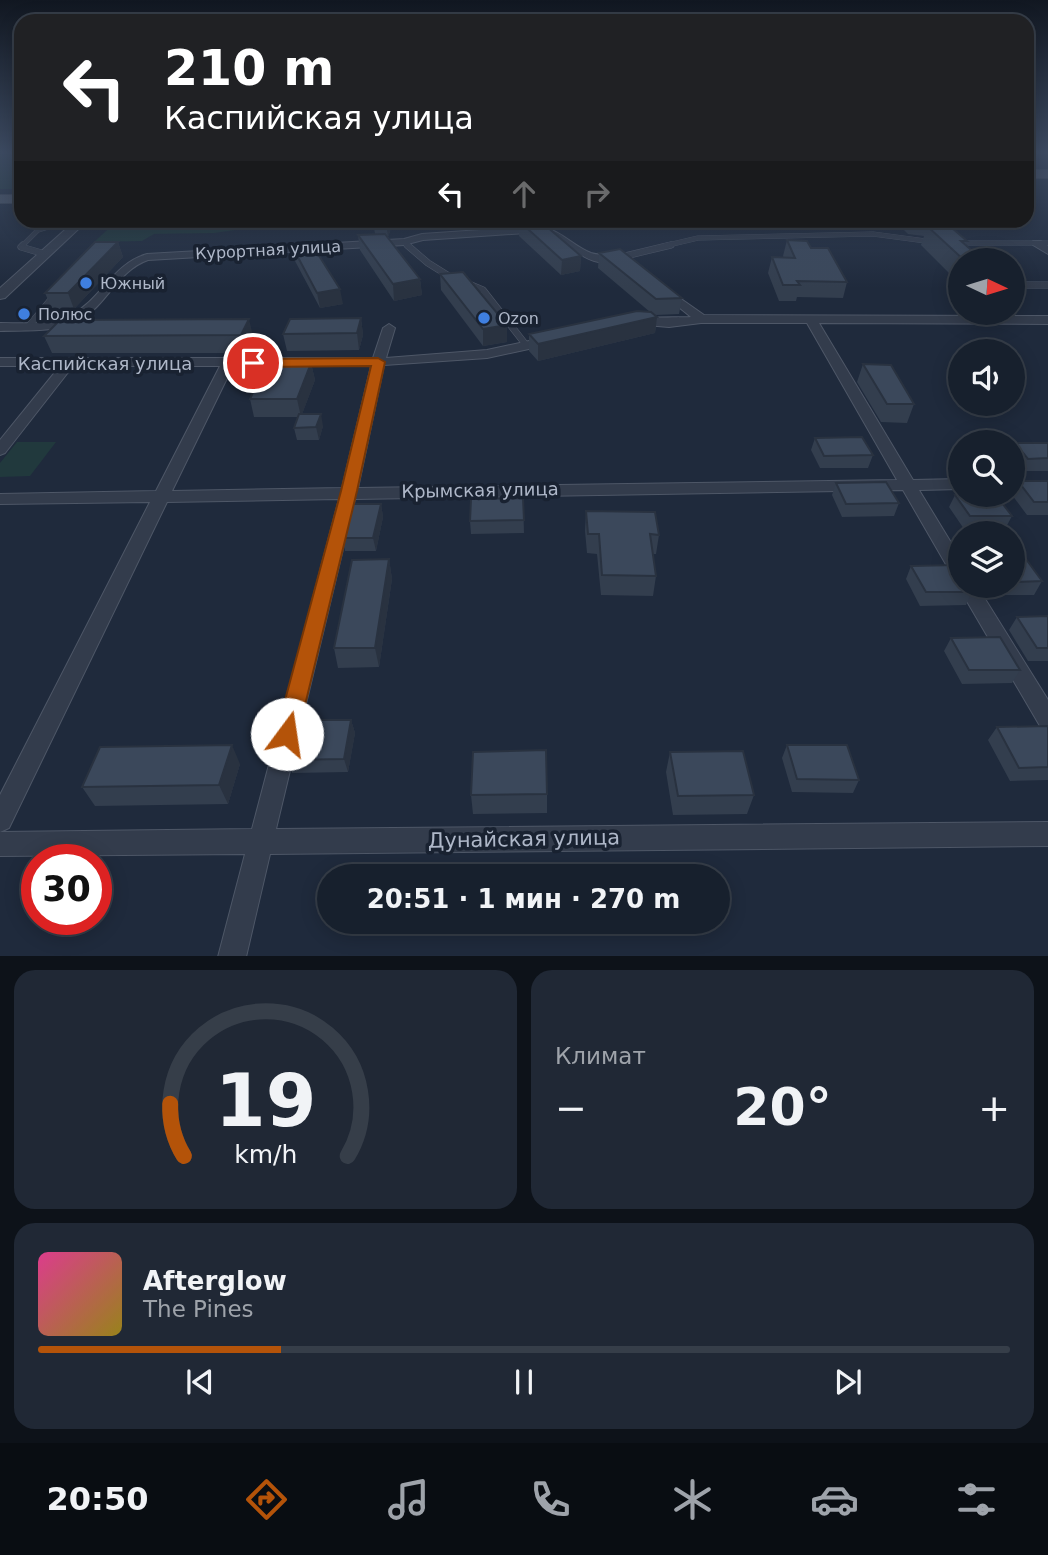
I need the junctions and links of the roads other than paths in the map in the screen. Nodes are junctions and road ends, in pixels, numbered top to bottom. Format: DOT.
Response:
graph roads {
  1 [pos="44,228"];
  2 [pos="74,228"];
  3 [pos="404,242"];
  4 [pos="941,243"];
  5 [pos="951,243"];
  6 [pos="961,243"];
  7 [pos="1042,243"];
  8 [pos="964,248"];
  9 [pos="1048,251"];
  10 [pos="45,254"];
  11 [pos="621,257"];
  12 [pos="631,264"];
  13 [pos="651,280"];
  14 [pos="1026,285"];
  15 [pos="1048,285"];
  16 [pos="58,293"];
  17 [pos="0,295"];
  18 [pos="701,319"];
  19 [pos="811,320"];
  20 [pos="1048,320"];
  21 [pos="623,324"];
  22 [pos="29,326"];
  23 [pos="0,327"];
  24 [pos="389,328"];
  25 [pos="562,337"];
  26 [pos="526,345"];
  27 [pos="0,362"];
  28 [pos="378,362"];
  29 [pos="69,363"];
  30 [pos="228,363"];
  31 [pos="0,450"];
  32 [pos="906,484"];
  33 [pos="948,484"];
  34 [pos="349,491"];
  35 [pos="159,497"];
  36 [pos="0,499"];
  37 [pos="948,553"];
  38 [pos="974,598"];
  39 [pos="1048,719"];
  40 [pos="0,820"];
  41 [pos="1048,834"];
  42 [pos="260,842"];
  43 [pos="0,844"];
  44 [pos="232,956"];
  1 -- 10 [label="lane"];
  2 -- 10 [label="street"];
  3 -- 11 [label="street, Курортная улица"];
  3 -- 22 [label="street, Курортная улица"];
  3 -- 26 [label="lane"];
  4 -- 11 [label="lane"];
  5 -- 6 [label="lane"];
  6 -- 7 [label="lane"];
  6 -- 8 [label="lane"];
  7 -- 9 [label="street"];
  10 -- 17 [label="street"];
  11 -- 12 [label="street"];
  13 -- 18 [label="street"];
  14 -- 15 [label="lane"];
  16 -- 22 [label="lane"];
  18 -- 19 [label="street"];
  18 -- 21 [label="street"];
  19 -- 20 [label="street"];
  19 -- 32 [label="street"];
  22 -- 23 [label="street"];
  24 -- 28 [label="street"];
  25 -- 26 [label="street, Каспийская улица"];
  26 -- 28 [label="street, Каспийская улица"];
  27 -- 29 [label="street, Каспийская улица"];
  28 -- 30 [label="street, Каспийская улица"];
  28 -- 34 [label="street"];
  29 -- 30 [label="street, Каспийская улица"];
  29 -- 31 [label="street"];
  30 -- 35 [label="street"];
  32 -- 33 [label="street, Крымская улица"];
  32 -- 34 [label="street, Крымская улица"];
  32 -- 37 [label="street"];
  34 -- 35 [label="street, Крымская улица"];
  34 -- 42 [label="street"];
  35 -- 36 [label="street, Крымская улица"];
  35 -- 40 [label="street"];
  38 -- 39 [label="street"];
  41 -- 42 [label="street, Дунайская улица"];
  42 -- 43 [label="street, Дунайская улица"];
  42 -- 44 [label="street"];
}
